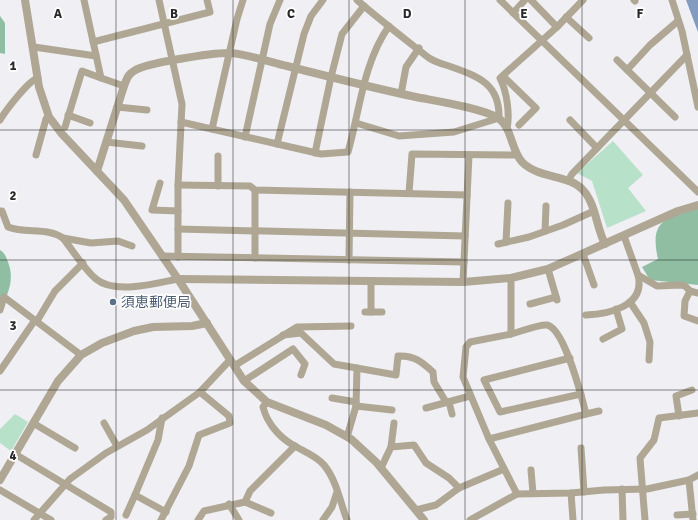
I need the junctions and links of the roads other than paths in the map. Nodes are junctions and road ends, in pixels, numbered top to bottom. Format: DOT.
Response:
graph roads {
  1 [pos="25,0"];
  2 [pos="93,0"];
  3 [pos="159,0"];
  4 [pos="207,0"];
  5 [pos="243,0"];
  6 [pos="280,0"];
  7 [pos="323,0"];
  8 [pos="357,0"];
  9 [pos="500,0"];
  10 [pos="525,0"];
  11 [pos="531,0"];
  12 [pos="581,0"];
  13 [pos="672,0"];
  14 [pos="84,1"];
  15 [pos="364,6"];
  16 [pos="514,13"];
  17 [pos="566,18"];
  18 [pos="678,21"];
  19 [pos="164,24"];
  20 [pos="389,26"];
  21 [pos="557,27"];
  22 [pos="588,38"];
  23 [pos="541,41"];
  24 [pos="93,42"];
  25 [pos="34,47"];
  26 [pos="419,48"];
  27 [pos="229,52"];
  28 [pos="687,54"];
  29 [pos="96,56"];
  30 [pos="262,60"];
  31 [pos="617,60"];
  32 [pos="173,61"];
  33 [pos="296,68"];
  34 [pos="627,70"];
  35 [pos="503,76"];
  36 [pos="331,77"];
  37 [pos="38,78"];
  38 [pos="101,78"];
  39 [pos="363,85"];
  40 [pos="124,86"];
  41 [pos="401,94"];
  42 [pos="651,94"];
  43 [pos="117,107"];
  44 [pos="698,107"];
  45 [pos="147,110"];
  46 [pos="68,115"];
  47 [pos="49,117"];
  48 [pos="675,117"];
  49 [pos="499,118"];
  50 [pos="0,120"];
  51 [pos="570,120"];
  52 [pos="624,121"];
  53 [pos="180,122"];
  54 [pos="90,123"];
  55 [pos="356,123"];
  56 [pos="519,125"];
  57 [pos="65,127"];
  58 [pos="507,129"];
  59 [pos="212,130"];
  60 [pos="245,137"];
  61 [pos="106,142"];
  62 [pos="277,144"];
  63 [pos="142,146"];
  64 [pos="597,148"];
  65 [pos="315,153"];
  66 [pos="36,155"];
  67 [pos="469,155"];
  68 [pos="516,155"];
  69 [pos="218,156"];
  70 [pos="97,171"];
  71 [pos="568,181"];
  72 [pos="160,183"];
  73 [pos="178,185"];
  74 [pos="218,186"];
  75 [pos="255,190"];
  76 [pos="350,192"];
  77 [pos="698,192"];
  78 [pos="410,194"];
  79 [pos="467,195"];
  80 [pos="508,204"];
  81 [pos="698,205"];
  82 [pos="546,206"];
  83 [pos="0,210"];
  84 [pos="178,211"];
  85 [pos="594,211"];
  86 [pos="178,229"];
  87 [pos="255,231"];
  88 [pos="545,231"];
  89 [pos="349,233"];
  90 [pos="465,236"];
  91 [pos="624,236"];
  92 [pos="63,238"];
  93 [pos="605,244"];
  94 [pos="132,246"];
  95 [pos="583,254"];
  96 [pos="162,256"];
  97 [pos="178,257"];
  98 [pos="255,258"];
  99 [pos="349,260"];
  100 [pos="464,262"];
  101 [pos="83,263"];
  102 [pos="548,269"];
  103 [pos="638,275"];
  104 [pos="511,278"];
  105 [pos="178,279"];
  106 [pos="372,281"];
  107 [pos="463,282"];
  108 [pos="594,285"];
  109 [pos="690,291"];
  110 [pos="698,293"];
  111 [pos="630,302"];
  112 [pos="530,304"];
  113 [pos="616,309"];
  114 [pos="0,310"];
  115 [pos="382,312"];
  116 [pos="586,315"];
  117 [pos="36,321"];
  118 [pos="698,321"];
  119 [pos="207,323"];
  120 [pos="352,326"];
  121 [pos="511,334"];
  122 [pos="283,335"];
  123 [pos="603,339"];
  124 [pos="81,355"];
  125 [pos="570,358"];
  126 [pos="649,360"];
  127 [pos="232,363"];
  128 [pos="357,368"];
  129 [pos="0,371"];
  130 [pos="301,375"];
  131 [pos="244,381"];
  132 [pos="692,390"];
  133 [pos="200,392"];
  134 [pos="581,394"];
  135 [pos="470,396"];
  136 [pos="332,398"];
  137 [pos="267,402"];
  138 [pos="447,402"];
  139 [pos="356,404"];
  140 [pos="426,408"];
  141 [pos="392,410"];
  142 [pos="599,411"];
  143 [pos="698,413"];
  144 [pos="452,414"];
  145 [pos="586,414"];
  146 [pos="679,416"];
  147 [pos="162,418"];
  148 [pos="33,423"];
  149 [pos="104,423"];
  150 [pos="394,423"];
  151 [pos="347,437"];
  152 [pos="489,438"];
  153 [pos="117,446"];
  154 [pos="295,446"];
  155 [pos="391,447"];
  156 [pos="74,448"];
  157 [pos="581,448"];
  158 [pos="15,454"];
  159 [pos="381,468"];
  160 [pos="504,469"];
  161 [pos="531,470"];
  162 [pos="698,475"];
  163 [pos="0,480"];
  164 [pos="689,480"];
  165 [pos="66,484"];
  166 [pos="459,488"];
  167 [pos="643,488"];
  168 [pos="622,489"];
  169 [pos="0,490"];
  170 [pos="338,490"];
  171 [pos="584,492"];
  172 [pos="532,493"];
  173 [pos="571,493"];
  174 [pos="517,494"];
  175 [pos="135,495"];
  176 [pos="245,502"];
  177 [pos="229,504"];
  178 [pos="416,510"];
  179 [pos="166,512"];
  180 [pos="40,513"];
  181 [pos="271,513"];
  182 [pos="126,515"];
  183 [pos="677,515"];
  184 [pos="693,517"];
  185 [pos="34,520"];
  186 [pos="51,520"];
  187 [pos="106,520"];
  188 [pos="162,520"];
  189 [pos="198,520"];
  190 [pos="239,520"];
  191 [pos="323,520"];
  192 [pos="347,520"];
  193 [pos="424,520"];
  194 [pos="470,520"];
  195 [pos="573,520"];
  196 [pos="623,520"];
  197 [pos="645,520"];
  1 -- 25 [label="street"];
  2 -- 14 [label="street"];
  3 -- 19 [label="street"];
  4 -- 19 [label="street"];
  5 -- 27 [label="street"];
  6 -- 30 [label="street"];
  7 -- 33 [label="street"];
  8 -- 15 [label="street"];
  9 -- 16 [label="street"];
  10 -- 16 [label="street"];
  11 -- 21 [label="street"];
  12 -- 17 [label="street"];
  13 -- 18 [label="street"];
  14 -- 24 [label="street"];
  15 -- 20 [label="street"];
  15 -- 36 [label="street"];
  16 -- 23 [label="street"];
  17 -- 21 [label="street"];
  17 -- 22 [label="street"];
  18 -- 28 [label="street"];
  18 -- 34 [label="street"];
  19 -- 24 [label="street"];
  19 -- 32 [label="street"];
  20 -- 26 [label="street"];
  20 -- 39 [label="street"];
  21 -- 23 [label="street"];
  23 -- 35 [label="street"];
  23 -- 52 [label="street"];
  24 -- 29 [label="street"];
  25 -- 29 [label="street"];
  25 -- 37 [label="street"];
  26 -- 41 [label="street"];
  26 -- 49 [label="street"];
  27 -- 30 [label="street"];
  27 -- 32 [label="street"];
  27 -- 59 [label="street"];
  28 -- 42 [label="street"];
  28 -- 44 [label="street"];
  29 -- 38 [label="street"];
  30 -- 33 [label="street"];
  30 -- 60 [label="street"];
  31 -- 34 [label="street"];
  32 -- 40 [label="street"];
  32 -- 53 [label="street"];
  33 -- 36 [label="street"];
  33 -- 62 [label="street"];
  34 -- 42 [label="street"];
  35 -- 56 [label="street"];
  35 -- 58 [label="street"];
  36 -- 39 [label="street"];
  36 -- 65 [label="street"];
  37 -- 47 [label="street"];
  37 -- 50 [label="street"];
  38 -- 40 [label="street"];
  38 -- 46 [label="street"];
  39 -- 41 [label="street"];
  39 -- 55 [label="street"];
  40 -- 43 [label="street"];
  41 -- 49 [label="street"];
  42 -- 48 [label="street"];
  42 -- 52 [label="street"];
  43 -- 45 [label="street"];
  43 -- 61 [label="street"];
  46 -- 54 [label="street"];
  46 -- 57 [label="street"];
  47 -- 66 [label="street"];
  47 -- 70 [label="street"];
  49 -- 55 [label="street"];
  49 -- 58 [label="street"];
  51 -- 64 [label="street"];
  52 -- 64 [label="street"];
  52 -- 77 [label="street"];
  53 -- 59 [label="street"];
  53 -- 73 [label="street"];
  55 -- 65 [label="street"];
  58 -- 68 [label="street"];
  59 -- 60 [label="street"];
  60 -- 62 [label="street"];
  61 -- 63 [label="street"];
  61 -- 70 [label="street"];
  62 -- 65 [label="street"];
  64 -- 71 [label="street"];
  67 -- 68 [label="street"];
  67 -- 78 [label="street"];
  67 -- 79 [label="street"];
  68 -- 71 [label="street"];
  69 -- 74 [label="street"];
  70 -- 96 [label="street"];
  71 -- 85 [label="street"];
  72 -- 84 [label="street"];
  73 -- 74 [label="street"];
  73 -- 84 [label="street"];
  74 -- 75 [label="street"];
  75 -- 76 [label="street"];
  75 -- 87 [label="street"];
  76 -- 78 [label="street"];
  76 -- 89 [label="street"];
  78 -- 79 [label="street"];
  79 -- 90 [label="street"];
  80 -- 88 [label="street"];
  81 -- 91 [label="street"];
  82 -- 88 [label="street"];
  83 -- 92 [label="street"];
  84 -- 86 [label="street"];
  85 -- 88 [label="street"];
  85 -- 93 [label="street"];
  86 -- 87 [label="street"];
  86 -- 97 [label="street"];
  87 -- 89 [label="street"];
  87 -- 98 [label="street"];
  89 -- 90 [label="street"];
  89 -- 99 [label="street"];
  90 -- 100 [label="street"];
  91 -- 93 [label="street"];
  91 -- 103 [label="street"];
  92 -- 94 [label="street"];
  92 -- 101 [label="street"];
  93 -- 95 [label="street"];
  95 -- 102 [label="street"];
  95 -- 108 [label="street"];
  96 -- 97 [label="street"];
  96 -- 105 [label="street"];
  97 -- 98 [label="street"];
  98 -- 99 [label="street"];
  99 -- 100 [label="street"];
  100 -- 107 [label="street"];
  101 -- 105 [label="street"];
  101 -- 117 [label="street"];
  102 -- 104 [label="street"];
  102 -- 112 [label="street"];
  103 -- 109 [label="street"];
  103 -- 111 [label="street"];
  104 -- 107 [label="street"];
  104 -- 121 [label="street"];
  105 -- 106 [label="street"];
  105 -- 119 [label="street"];
  106 -- 107 [label="street"];
  106 -- 115 [label="street"];
  109 -- 110 [label="street"];
  109 -- 118 [label="street"];
  111 -- 113 [label="street"];
  111 -- 126 [label="street"];
  113 -- 116 [label="street"];
  113 -- 123 [label="street"];
  114 -- 117 [label="street"];
  117 -- 124 [label="street"];
  117 -- 129 [label="street"];
  119 -- 124 [label="street"];
  119 -- 127 [label="street"];
  120 -- 122 [label="street"];
  121 -- 125 [label="street"];
  121 -- 135 [label="street"];
  122 -- 127 [label="street"];
  122 -- 128 [label="street"];
  124 -- 148 [label="street"];
  125 -- 134 [label="street"];
  125 -- 134 [label="street"];
  127 -- 131 [label="street"];
  127 -- 133 [label="street"];
  128 -- 138 [label="street"];
  128 -- 139 [label="street"];
  130 -- 131 [label="street"];
  131 -- 137 [label="street"];
  132 -- 146 [label="street"];
  133 -- 147 [label="street"];
  133 -- 179 [label="street"];
  134 -- 145 [label="street"];
  135 -- 138 [label="street"];
  135 -- 152 [label="street"];
  136 -- 139 [label="street"];
  137 -- 151 [label="street"];
  137 -- 154 [label="street"];
  138 -- 140 [label="street"];
  138 -- 144 [label="street"];
  139 -- 141 [label="street"];
  139 -- 151 [label="street"];
  142 -- 145 [label="street"];
  143 -- 146 [label="street"];
  145 -- 152 [label="street"];
  146 -- 167 [label="street"];
  147 -- 153 [label="street"];
  147 -- 175 [label="street"];
  148 -- 156 [label="street"];
  148 -- 158 [label="street"];
  149 -- 153 [label="street"];
  150 -- 155 [label="street"];
  151 -- 159 [label="street"];
  152 -- 160 [label="street"];
  153 -- 165 [label="street"];
  154 -- 170 [label="street"];
  154 -- 176 [label="street"];
  155 -- 159 [label="street"];
  155 -- 166 [label="street"];
  157 -- 171 [label="street"];
  158 -- 163 [label="street"];
  158 -- 165 [label="street"];
  159 -- 178 [label="street"];
  160 -- 166 [label="street"];
  160 -- 174 [label="street"];
  161 -- 172 [label="street"];
  162 -- 164 [label="street"];
  164 -- 167 [label="street"];
  164 -- 184 [label="street"];
  165 -- 180 [label="street"];
  165 -- 187 [label="street"];
  166 -- 178 [label="street"];
  167 -- 168 [label="street"];
  167 -- 197 [label="street"];
  168 -- 171 [label="street"];
  168 -- 196 [label="street"];
  169 -- 180 [label="street"];
  170 -- 191 [label="street"];
  170 -- 192 [label="street"];
  171 -- 173 [label="street"];
  172 -- 173 [label="street"];
  172 -- 174 [label="street"];
  173 -- 195 [label="street"];
  174 -- 194 [label="street"];
  175 -- 179 [label="street"];
  175 -- 182 [label="street"];
  176 -- 177 [label="street"];
  176 -- 181 [label="street"];
  177 -- 189 [label="street"];
  177 -- 190 [label="street"];
  178 -- 193 [label="street"];
  179 -- 188 [label="street"];
  180 -- 185 [label="street"];
  180 -- 186 [label="street"];
  183 -- 184 [label="street"];
}
